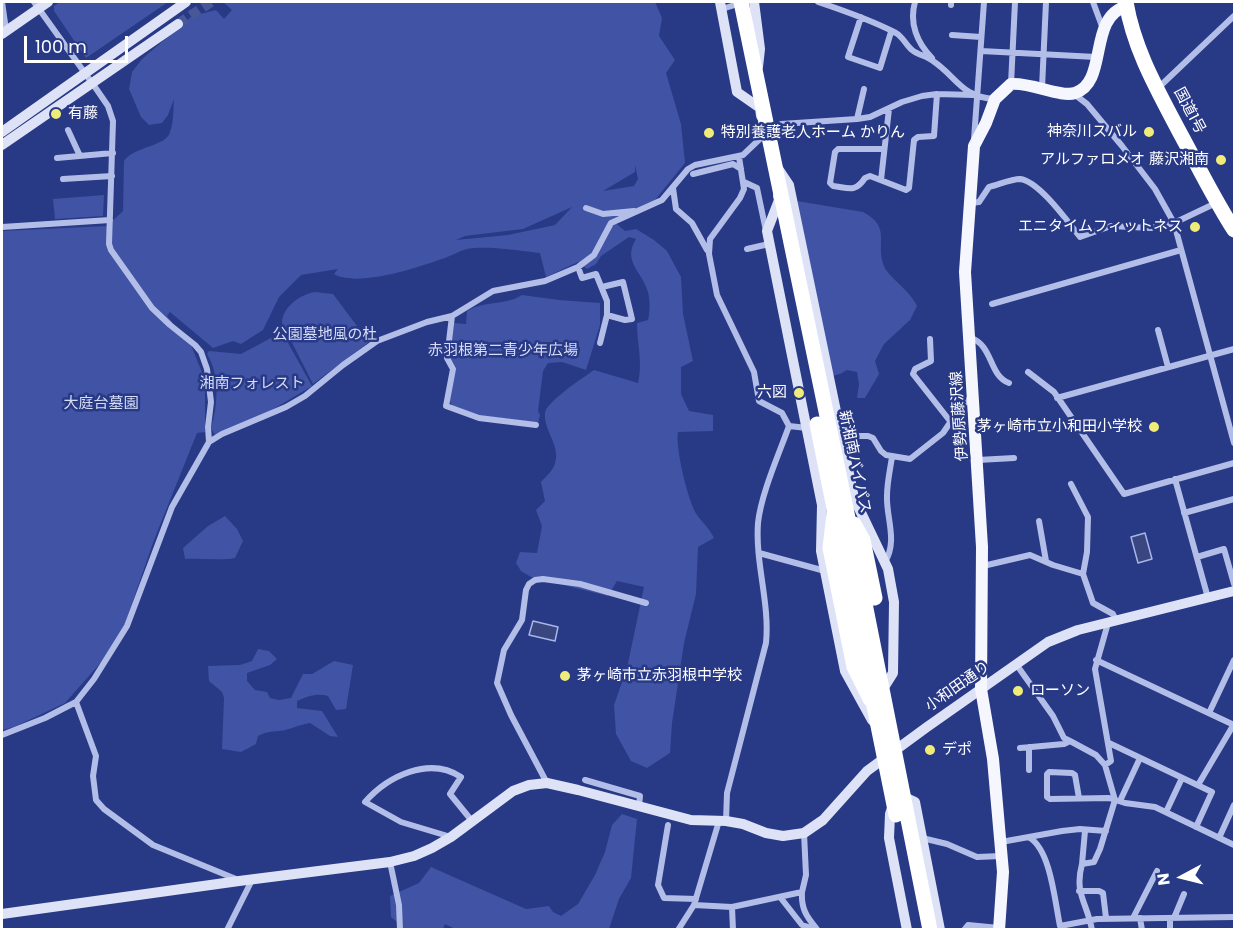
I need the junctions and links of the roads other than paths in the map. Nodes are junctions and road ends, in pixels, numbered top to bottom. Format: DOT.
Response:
graph roads {
  1 [pos="2,2"];
  2 [pos="186,2"];
  3 [pos="741,2"];
  4 [pos="747,2"];
  5 [pos="754,2"];
  6 [pos="818,2"];
  7 [pos="915,2"];
  8 [pos="984,2"];
  9 [pos="1016,2"];
  10 [pos="1046,2"];
  11 [pos="1093,2"];
  12 [pos="41,3"];
  13 [pos="724,4"];
  14 [pos="1126,4"];
  15 [pos="1234,16"];
  16 [pos="861,17"];
  17 [pos="178,24"];
  18 [pos="1103,29"];
  19 [pos="4,32"];
  20 [pos="891,32"];
  21 [pos="952,35"];
  22 [pos="981,36"];
  23 [pos="981,51"];
  24 [pos="1013,52"];
  25 [pos="1044,54"];
  26 [pos="1096,57"];
  27 [pos="941,67"];
  28 [pos="89,78"];
  29 [pos="1011,84"];
  30 [pos="1042,88"];
  31 [pos="864,89"];
  32 [pos="1157,90"];
  33 [pos="937,94"];
  34 [pos="1073,94"];
  35 [pos="976,96"];
  36 [pos="995,99"];
  37 [pos="889,108"];
  38 [pos="857,119"];
  39 [pos="68,130"];
  40 [pos="2,132"];
  41 [pos="767,133"];
  42 [pos="2,145"];
  43 [pos="974,146"];
  44 [pos="884,148"];
  45 [pos="112,153"];
  46 [pos="80,156"];
  47 [pos="739,157"];
  48 [pos="57,158"];
  49 [pos="741,169"];
  50 [pos="693,174"];
  51 [pos="112,176"];
  52 [pos="63,179"];
  53 [pos="881,180"];
  54 [pos="744,182"];
  55 [pos="673,188"];
  56 [pos="1217,202"];
  57 [pos="969,203"];
  58 [pos="793,206"];
  59 [pos="776,207"];
  60 [pos="586,208"];
  61 [pos="638,211"];
  62 [pos="110,220"];
  63 [pos="1174,223"];
  64 [pos="2,227"];
  65 [pos="1234,230"];
  66 [pos="767,231"];
  67 [pos="769,244"];
  68 [pos="747,249"];
  69 [pos="1181,250"];
  70 [pos="709,254"];
  71 [pos="578,267"];
  72 [pos="602,287"];
  73 [pos="992,304"];
  74 [pos="607,315"];
  75 [pos="452,316"];
  76 [pos="1158,330"];
  77 [pos="969,337"];
  78 [pos="930,339"];
  79 [pos="600,343"];
  80 [pos="1234,349"];
  81 [pos="1210,356"];
  82 [pos="1168,367"];
  83 [pos="1028,372"];
  84 [pos="1009,383"];
  85 [pos="973,396"];
  86 [pos="1058,398"];
  87 [pos="950,421"];
  88 [pos="536,425"];
  89 [pos="789,426"];
  90 [pos="807,428"];
  91 [pos="841,436"];
  92 [pos="209,442"];
  93 [pos="1234,443"];
  94 [pos="892,457"];
  95 [pos="1014,458"];
  96 [pos="978,460"];
  97 [pos="1234,463"];
  98 [pos="1175,480"];
  99 [pos="1071,484"];
  100 [pos="1234,499"];
  101 [pos="840,510"];
  102 [pos="1184,513"];
  103 [pos="1040,521"];
  104 [pos="759,553"];
  105 [pos="1197,557"];
  106 [pos="1046,561"];
  107 [pos="885,562"];
  108 [pos="983,566"];
  109 [pos="825,571"];
  110 [pos="1083,574"];
  111 [pos="1234,584"];
  112 [pos="1234,591"];
  113 [pos="1208,598"];
  114 [pos="645,603"];
  115 [pos="1112,621"];
  116 [pos="1096,660"];
  117 [pos="1234,660"];
  118 [pos="1016,664"];
  119 [pos="981,689"];
  120 [pos="76,702"];
  121 [pos="879,712"];
  122 [pos="1209,713"];
  123 [pos="1234,724"];
  124 [pos="2,735"];
  125 [pos="1070,741"];
  126 [pos="1109,743"];
  127 [pos="1029,747"];
  128 [pos="1020,748"];
  129 [pos="889,750"];
  130 [pos="1140,758"];
  131 [pos="1106,765"];
  132 [pos="1029,770"];
  133 [pos="1182,778"];
  134 [pos="585,780"];
  135 [pos="547,783"];
  136 [pos="1198,785"];
  137 [pos="897,791"];
  138 [pos="1079,798"];
  139 [pos="1118,800"];
  140 [pos="1234,805"];
  141 [pos="639,806"];
  142 [pos="1166,812"];
  143 [pos="472,821"];
  144 [pos="722,821"];
  145 [pos="668,825"];
  146 [pos="889,825"];
  147 [pos="1196,827"];
  148 [pos="1085,831"];
  149 [pos="1106,831"];
  150 [pos="804,833"];
  151 [pos="921,833"];
  152 [pos="451,837"];
  153 [pos="1030,838"];
  154 [pos="1219,838"];
  155 [pos="1001,842"];
  156 [pos="1234,845"];
  157 [pos="1002,856"];
  158 [pos="390,862"];
  159 [pos="1082,864"];
  160 [pos="1157,871"];
  161 [pos="252,879"];
  162 [pos="239,881"];
  163 [pos="1079,891"];
  164 [pos="802,892"];
  165 [pos="1184,894"];
  166 [pos="780,897"];
  167 [pos="695,902"];
  168 [pos="732,907"];
  169 [pos="2,914"];
  170 [pos="1234,917"];
  171 [pos="1106,918"];
  172 [pos="1137,918"];
  173 [pos="1172,918"];
  174 [pos="1090,920"];
  175 [pos="817,929"];
  176 [pos="999,929"];
  177 [pos="227,930"];
  178 [pos="400,930"];
  179 [pos="678,930"];
  180 [pos="733,930"];
  181 [pos="907,930"];
  182 [pos="920,930"];
  183 [pos="930,930"];
  184 [pos="940,930"];
  185 [pos="964,930"];
  186 [pos="1092,930"];
  187 [pos="1142,930"];
  188 [pos="1170,930"];
  1 -- 19 [label="street"];
  2 -- 28 [label="street"];
  3 -- 101 [label="highway, 新湘南バイパス, bridge"];
  4 -- 13 [label="street"];
  5 -- 41 [label="street"];
  6 -- 16 [label="street"];
  7 -- 27 [label="street"];
  8 -- 22 [label="street"];
  9 -- 24 [label="street"];
  10 -- 25 [label="street"];
  11 -- 18 [label="street"];
  12 -- 19 [label="street"];
  12 -- 28 [label="street"];
  13 -- 41 [label="street"];
  13 -- 101 [label="highway, 新湘南バイパス, bridge"];
  14 -- 18 [label="main road"];
  14 -- 32 [label="highway, 国道1号"];
  15 -- 32 [label="street"];
  16 -- 20 [label="street"];
  16 -- 20 [label="street"];
  17 -- 28 [label="street"];
  18 -- 26 [label="main road"];
  20 -- 27 [label="street"];
  21 -- 22 [label="street"];
  22 -- 23 [label="street"];
  23 -- 24 [label="street"];
  23 -- 35 [label="street"];
  24 -- 25 [label="street"];
  24 -- 29 [label="street"];
  25 -- 26 [label="street"];
  25 -- 30 [label="street"];
  26 -- 34 [label="main road"];
  27 -- 35 [label="street"];
  28 -- 40 [label="street"];
  28 -- 42 [label="street"];
  28 -- 45 [label="street"];
  29 -- 30 [label="main road"];
  29 -- 36 [label="main road, 伊勢原藤沢線"];
  30 -- 34 [label="main road"];
  31 -- 38 [label="street"];
  32 -- 56 [label="highway, 国道1号"];
  33 -- 35 [label="street"];
  33 -- 37 [label="street"];
  33 -- 53 [label="street"];
  34 -- 63 [label="street"];
  35 -- 36 [label="street"];
  35 -- 43 [label="street"];
  36 -- 43 [label="main road, 伊勢原藤沢線"];
  37 -- 38 [label="street"];
  37 -- 44 [label="street"];
  38 -- 41 [label="street"];
  39 -- 46 [label="street"];
  41 -- 47 [label="street"];
  41 -- 58 [label="street"];
  41 -- 59 [label="street"];
  43 -- 57 [label="main road, 伊勢原藤沢線"];
  44 -- 53 [label="street"];
  44 -- 53 [label="street"];
  45 -- 46 [label="street"];
  45 -- 51 [label="street"];
  46 -- 48 [label="street"];
  47 -- 49 [label="street"];
  47 -- 55 [label="street"];
  49 -- 50 [label="street"];
  49 -- 54 [label="street"];
  51 -- 52 [label="street"];
  51 -- 62 [label="street"];
  54 -- 66 [label="street"];
  54 -- 70 [label="street"];
  55 -- 61 [label="street"];
  55 -- 70 [label="street"];
  56 -- 63 [label="street"];
  56 -- 65 [label="highway, 国道1号"];
  57 -- 63 [label="street"];
  57 -- 77 [label="main road, 伊勢原藤沢線"];
  58 -- 59 [label="street"];
  58 -- 91 [label="street"];
  59 -- 66 [label="street"];
  60 -- 61 [label="street"];
  61 -- 71 [label="street"];
  62 -- 64 [label="street"];
  62 -- 92 [label="street"];
  63 -- 69 [label="street"];
  66 -- 67 [label="street"];
  67 -- 68 [label="street"];
  67 -- 90 [label="street"];
  69 -- 73 [label="street"];
  69 -- 81 [label="street"];
  70 -- 89 [label="street"];
  71 -- 72 [label="street"];
  71 -- 75 [label="street"];
  72 -- 74 [label="street"];
  72 -- 74 [label="street"];
  74 -- 79 [label="street"];
  75 -- 88 [label="street"];
  75 -- 92 [label="street"];
  76 -- 82 [label="street"];
  77 -- 84 [label="street"];
  77 -- 85 [label="main road, 伊勢原藤沢線"];
  78 -- 87 [label="street"];
  80 -- 81 [label="street"];
  81 -- 82 [label="street"];
  81 -- 93 [label="street"];
  82 -- 86 [label="street"];
  83 -- 86 [label="street"];
  85 -- 87 [label="street"];
  85 -- 96 [label="main road, 伊勢原藤沢線"];
  86 -- 98 [label="street"];
  87 -- 94 [label="street"];
  89 -- 90 [label="street"];
  89 -- 104 [label="street"];
  90 -- 109 [label="street"];
  91 -- 94 [label="street"];
  91 -- 107 [label="street"];
  92 -- 120 [label="street"];
  94 -- 107 [label="street"];
  95 -- 96 [label="street"];
  96 -- 108 [label="main road, 伊勢原藤沢線"];
  97 -- 98 [label="street"];
  98 -- 102 [label="street"];
  99 -- 110 [label="street"];
  100 -- 102 [label="street"];
  101 -- 121 [label="highway, 新湘南バイパス, bridge"];
  101 -- 121 [label="highway, bridge"];
  102 -- 105 [label="street"];
  103 -- 106 [label="street"];
  104 -- 109 [label="street"];
  104 -- 144 [label="street"];
  105 -- 111 [label="street"];
  105 -- 113 [label="street"];
  106 -- 108 [label="street"];
  106 -- 110 [label="street"];
  107 -- 121 [label="street"];
  108 -- 119 [label="main road, 伊勢原藤沢線"];
  109 -- 121 [label="street"];
  110 -- 115 [label="street"];
  112 -- 113 [label="street, 小和田通り"];
  113 -- 115 [label="street, 小和田通り"];
  114 -- 135 [label="street"];
  115 -- 116 [label="street"];
  115 -- 118 [label="street, 小和田通り"];
  116 -- 122 [label="street"];
  116 -- 126 [label="street"];
  117 -- 122 [label="street"];
  118 -- 119 [label="street, 小和田通り"];
  118 -- 125 [label="street"];
  119 -- 129 [label="street, 小和田通り"];
  119 -- 155 [label="main road, 伊勢原藤沢線"];
  120 -- 124 [label="street"];
  120 -- 162 [label="street"];
  121 -- 129 [label="street"];
  121 -- 182 [label="highway, 新湘南バイパス, bridge"];
  121 -- 183 [label="highway, 新湘南バイパス, bridge"];
  122 -- 123 [label="street"];
  123 -- 136 [label="street"];
  125 -- 127 [label="street"];
  125 -- 131 [label="street"];
  126 -- 130 [label="street"];
  126 -- 131 [label="street"];
  127 -- 128 [label="street"];
  127 -- 132 [label="street"];
  129 -- 137 [label="street"];
  129 -- 150 [label="street, 小和田通り"];
  130 -- 133 [label="street"];
  130 -- 139 [label="street"];
  131 -- 139 [label="street"];
  133 -- 136 [label="street"];
  133 -- 142 [label="street"];
  134 -- 141 [label="street"];
  135 -- 141 [label="street"];
  135 -- 143 [label="street"];
  136 -- 147 [label="street"];
  137 -- 146 [label="street"];
  137 -- 151 [label="street"];
  138 -- 138 [label="street"];
  138 -- 139 [label="street"];
  139 -- 142 [label="street"];
  139 -- 149 [label="street"];
  140 -- 154 [label="street"];
  141 -- 144 [label="street"];
  142 -- 147 [label="street"];
  143 -- 152 [label="street"];
  143 -- 152 [label="street"];
  144 -- 150 [label="street"];
  144 -- 167 [label="street"];
  145 -- 167 [label="street"];
  146 -- 151 [label="street"];
  146 -- 181 [label="street"];
  147 -- 154 [label="street"];
  148 -- 149 [label="street"];
  148 -- 153 [label="street"];
  148 -- 159 [label="street"];
  149 -- 159 [label="street"];
  150 -- 164 [label="street"];
  151 -- 157 [label="street"];
  151 -- 184 [label="street"];
  152 -- 158 [label="street"];
  153 -- 155 [label="street"];
  153 -- 174 [label="street"];
  154 -- 156 [label="street"];
  155 -- 157 [label="main road, 伊勢原藤沢線"];
  157 -- 176 [label="main road, 伊勢原藤沢線"];
  158 -- 161 [label="street"];
  158 -- 178 [label="street"];
  159 -- 163 [label="street"];
  160 -- 172 [label="street"];
  161 -- 162 [label="street"];
  161 -- 177 [label="street"];
  162 -- 169 [label="street"];
  163 -- 171 [label="street"];
  163 -- 174 [label="street"];
  164 -- 166 [label="street"];
  164 -- 175 [label="street"];
  165 -- 173 [label="street"];
  166 -- 168 [label="street"];
  166 -- 175 [label="street"];
  167 -- 168 [label="street"];
  167 -- 179 [label="street"];
  168 -- 180 [label="street"];
  170 -- 173 [label="street"];
  171 -- 172 [label="street"];
  171 -- 174 [label="street"];
  172 -- 173 [label="street"];
  172 -- 187 [label="street"];
  173 -- 188 [label="street"];
  174 -- 186 [label="street"];
  176 -- 185 [label="street"];
}
